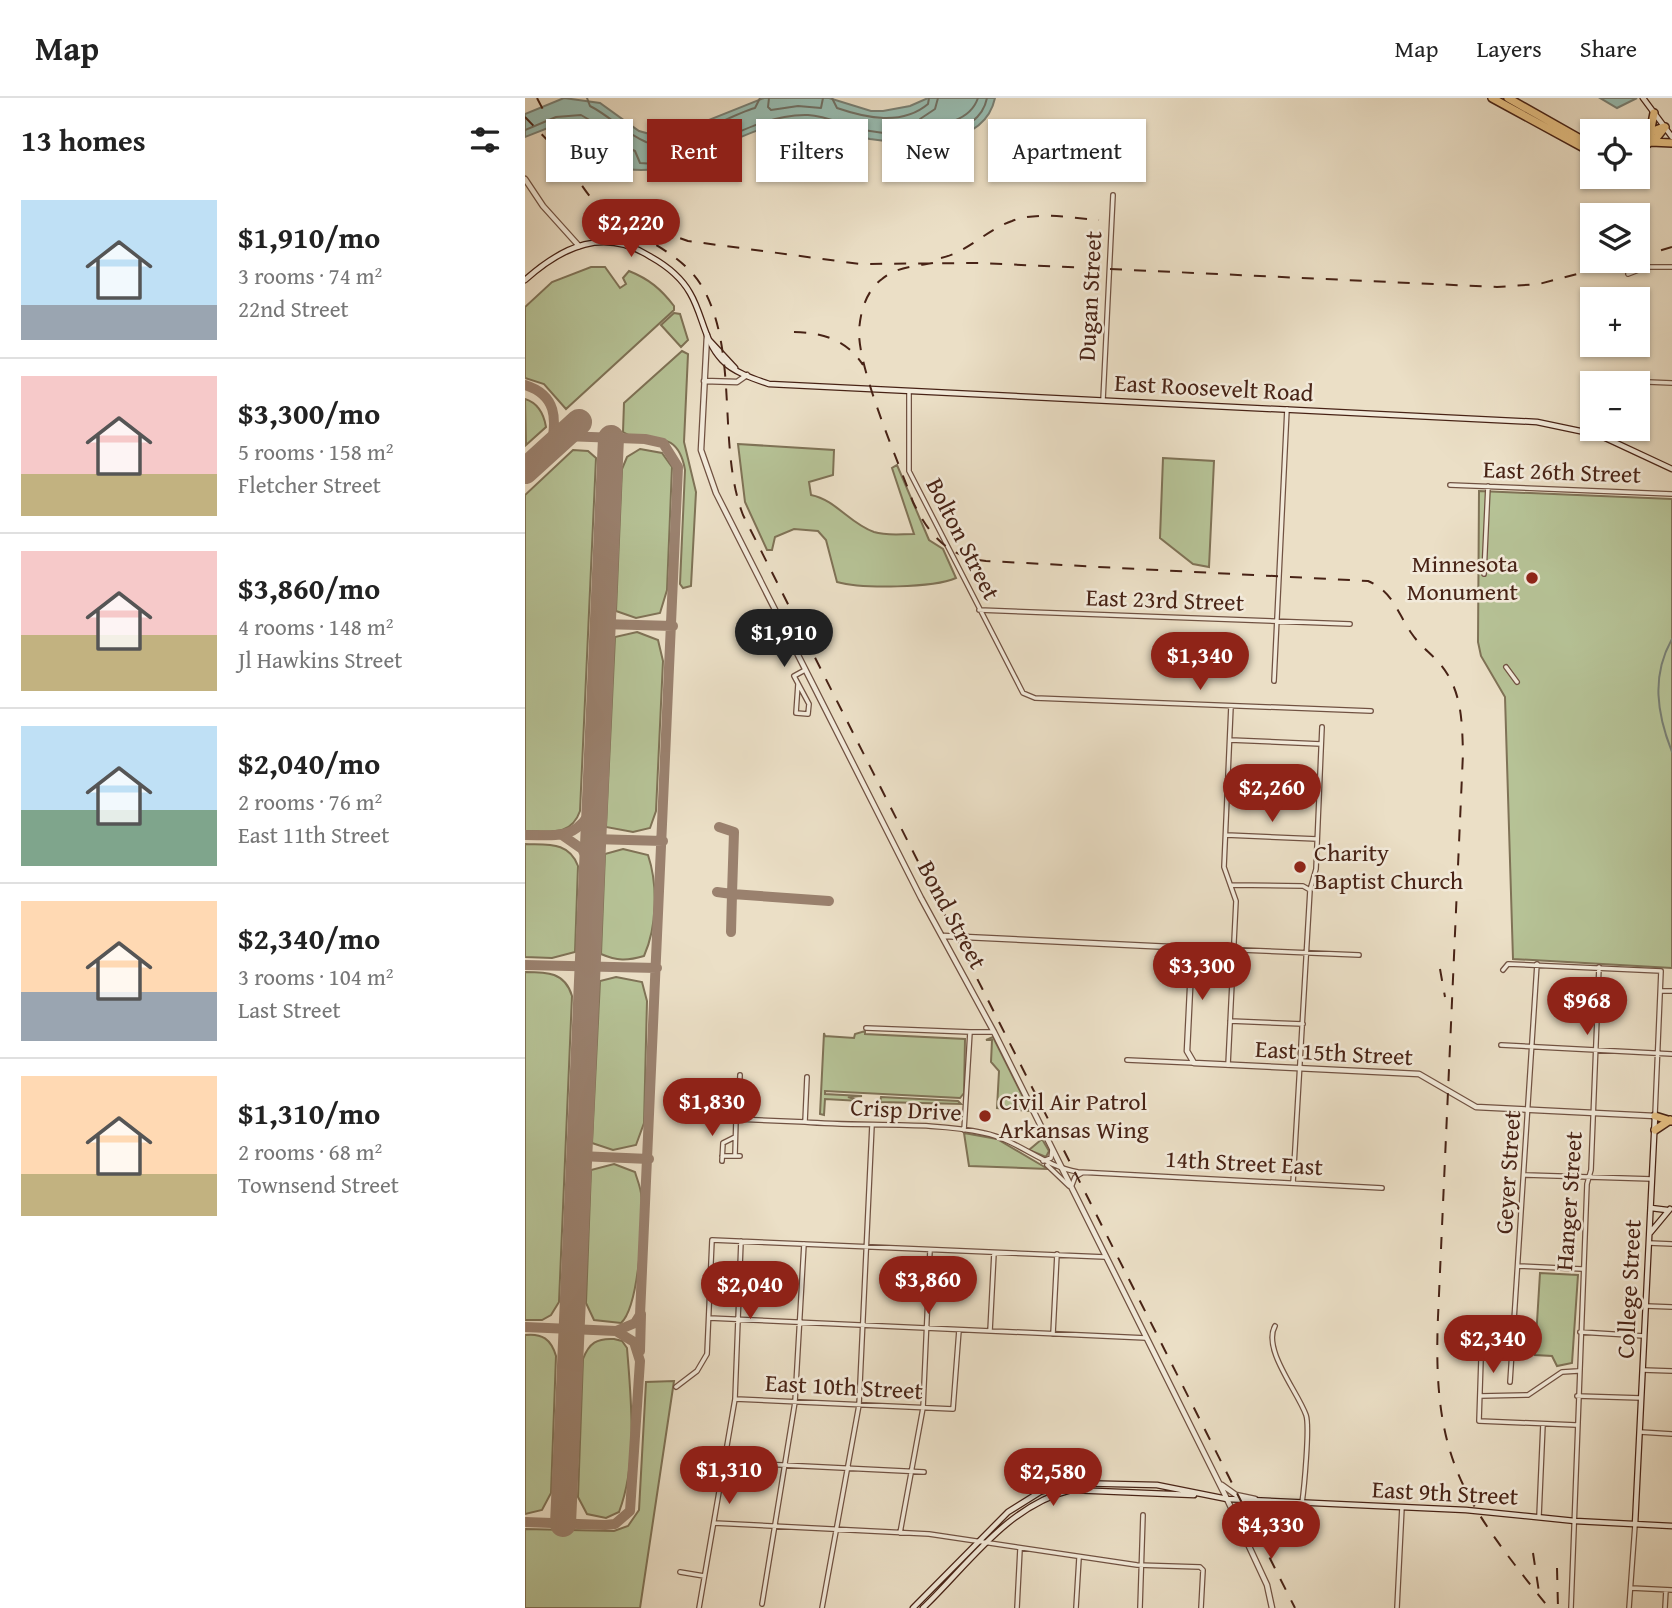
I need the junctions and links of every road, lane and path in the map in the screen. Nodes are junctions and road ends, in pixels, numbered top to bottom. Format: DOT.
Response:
graph roads {
  1 [pos="1492,98"];
  2 [pos="1508,98"];
  3 [pos="1643,98"];
  4 [pos="1652,111"];
  5 [pos="1665,127"];
  6 [pos="1672,137"];
  7 [pos="1650,138"];
  8 [pos="1580,139"];
  9 [pos="1672,143"];
  10 [pos="1580,146"];
  11 [pos="525,179"];
  12 [pos="1113,195"];
  13 [pos="579,246"];
  14 [pos="1672,267"];
  15 [pos="1628,274"];
  16 [pos="525,280"];
  17 [pos="708,337"];
  18 [pos="747,375"];
  19 [pos="703,381"];
  20 [pos="1650,382"];
  21 [pos="1672,383"];
  22 [pos="909,391"];
  23 [pos="1103,400"];
  24 [pos="1287,409"];
  25 [pos="1672,469"];
  26 [pos="1450,485"];
  27 [pos="1488,486"];
  28 [pos="1672,494"];
  29 [pos="1484,574"];
  30 [pos="979,610"];
  31 [pos="1277,622"];
  32 [pos="1350,624"];
  33 [pos="1506,667"];
  34 [pos="806,670"];
  35 [pos="1274,681"];
  36 [pos="1517,682"];
  37 [pos="798,684"];
  38 [pos="1231,706"];
  39 [pos="1371,711"];
  40 [pos="1322,727"];
  41 [pos="1230,740"];
  42 [pos="1321,744"];
  43 [pos="1227,787"];
  44 [pos="1319,792"];
  45 [pos="1226,835"];
  46 [pos="1317,839"];
  47 [pos="1231,885"];
  48 [pos="1310,890"];
  49 [pos="943,936"];
  50 [pos="1192,948"];
  51 [pos="1233,949"];
  52 [pos="1306,952"];
  53 [pos="1359,955"];
  54 [pos="1537,964"];
  55 [pos="1599,967"];
  56 [pos="1503,970"];
  57 [pos="1661,990"];
  58 [pos="1672,991"];
  59 [pos="1230,1021"];
  60 [pos="1303,1024"];
  61 [pos="866,1028"];
  62 [pos="970,1032"];
  63 [pos="993,1032"];
  64 [pos="1501,1045"];
  65 [pos="1532,1046"];
  66 [pos="1595,1050"];
  67 [pos="1658,1053"];
  68 [pos="1672,1054"];
  69 [pos="1127,1060"];
  70 [pos="1194,1063"];
  71 [pos="1228,1065"];
  72 [pos="1301,1068"];
  73 [pos="740,1075"];
  74 [pos="807,1077"];
  75 [pos="1530,1111"];
  76 [pos="1592,1113"];
  77 [pos="1655,1116"];
  78 [pos="738,1119"];
  79 [pos="1671,1121"];
  80 [pos="805,1122"];
  81 [pos="871,1125"];
  82 [pos="964,1130"];
  83 [pos="1655,1130"];
  84 [pos="735,1140"];
  85 [pos="1052,1148"];
  86 [pos="1043,1161"];
  87 [pos="1062,1169"];
  88 [pos="1089,1173"];
  89 [pos="1525,1175"];
  90 [pos="1587,1177"];
  91 [pos="1652,1179"];
  92 [pos="1293,1183"];
  93 [pos="1383,1188"];
  94 [pos="1075,1194"];
  95 [pos="1651,1208"];
  96 [pos="1671,1209"];
  97 [pos="1651,1216"];
  98 [pos="1661,1217"];
  99 [pos="1650,1233"];
  100 [pos="741,1241"];
  101 [pos="1649,1242"];
  102 [pos="804,1244"];
  103 [pos="1672,1244"];
  104 [pos="866,1246"];
  105 [pos="930,1249"];
  106 [pos="994,1252"];
  107 [pos="1056,1255"];
  108 [pos="1105,1256"];
  109 [pos="1520,1266"];
  110 [pos="1582,1269"];
  111 [pos="1646,1306"];
  112 [pos="1672,1307"];
  113 [pos="709,1318"];
  114 [pos="738,1320"];
  115 [pos="800,1322"];
  116 [pos="863,1325"];
  117 [pos="1275,1326"];
  118 [pos="926,1328"];
  119 [pos="1482,1328"];
  120 [pos="959,1330"];
  121 [pos="990,1331"];
  122 [pos="1580,1332"];
  123 [pos="1053,1334"];
  124 [pos="1644,1336"];
  125 [pos="1146,1338"];
  126 [pos="1643,1370"];
  127 [pos="1578,1371"];
  128 [pos="1672,1371"];
  129 [pos="1510,1382"];
  130 [pos="676,1387"];
  131 [pos="1480,1395"];
  132 [pos="1577,1396"];
  133 [pos="1641,1398"];
  134 [pos="735,1399"];
  135 [pos="796,1402"];
  136 [pos="859,1405"];
  137 [pos="923,1408"];
  138 [pos="1543,1424"];
  139 [pos="1576,1425"];
  140 [pos="1640,1432"];
  141 [pos="1672,1434"];
  142 [pos="699,1450"];
  143 [pos="726,1451"];
  144 [pos="724,1462"];
  145 [pos="785,1465"];
  146 [pos="847,1468"];
  147 [pos="911,1471"];
  148 [pos="924,1472"];
  149 [pos="1215,1475"];
  150 [pos="1216,1496"];
  151 [pos="1227,1499"];
  152 [pos="1263,1501"];
  153 [pos="1302,1503"];
  154 [pos="1402,1507"];
  155 [pos="1143,1515"];
  156 [pos="1539,1516"];
  157 [pos="1238,1520"];
  158 [pos="1575,1521"];
  159 [pos="713,1522"];
  160 [pos="1635,1525"];
  161 [pos="775,1526"];
  162 [pos="1672,1526"];
  163 [pos="836,1529"];
  164 [pos="900,1533"];
  165 [pos="979,1542"];
  166 [pos="987,1543"];
  167 [pos="1020,1549"];
  168 [pos="1079,1557"];
  169 [pos="1142,1565"];
  170 [pos="680,1572"];
  171 [pos="704,1576"];
  172 [pos="1631,1588"];
  173 [pos="1666,1590"];
  174 [pos="1672,1590"];
  175 [pos="762,1604"];
  176 [pos="699,1608"];
  177 [pos="822,1608"];
  178 [pos="913,1608"];
  179 [pos="923,1608"];
  180 [pos="1017,1608"];
  181 [pos="1076,1608"];
  182 [pos="1140,1608"];
  183 [pos="1201,1608"];
  184 [pos="1272,1608"];
  185 [pos="1397,1608"];
  186 [pos="1571,1608"];
  187 [pos="1629,1608"];
  188 [pos="1665,1608"];
  1 -- 10 [label="highway"];
  2 -- 8 [label="highway"];
  3 -- 4 [label="main road"];
  4 -- 5 [label="main road"];
  4 -- 7 [label="highway"];
  5 -- 6 [label="main road"];
  5 -- 7 [label="highway"];
  7 -- 9 [label="highway"];
  11 -- 13 [label="main road"];
  12 -- 23 [label="street, Dugan Street"];
  13 -- 16 [label="main road, East Roosevelt Road"];
  13 -- 17 [label="main road, East Roosevelt Road"];
  14 -- 15 [label="street"];
  17 -- 18 [label="main road, East Roosevelt Road"];
  17 -- 19 [label="main road, Bond Street"];
  18 -- 19 [label="main road, East Roosevelt Road"];
  18 -- 22 [label="main road, East Roosevelt Road"];
  19 -- 34 [label="main road, Bond Street"];
  20 -- 21 [label="street"];
  22 -- 23 [label="main road, East Roosevelt Road"];
  22 -- 30 [label="street, Bolton Street"];
  23 -- 24 [label="main road, East Roosevelt Road"];
  24 -- 25 [label="main road, East Roosevelt Road"];
  24 -- 31 [label="street"];
  26 -- 27 [label="street, East 26th Street"];
  27 -- 28 [label="street, East 26th Street"];
  27 -- 29 [label="street"];
  30 -- 31 [label="street, East 23rd Street"];
  30 -- 38 [label="street, Bolton Street"];
  31 -- 32 [label="street, East 23rd Street"];
  31 -- 35 [label="street"];
  33 -- 36 [label="street"];
  34 -- 37 [label="street"];
  34 -- 49 [label="main road, Bond Street"];
  37 -- 37 [label="street"];
  38 -- 39 [label="street"];
  38 -- 41 [label="street"];
  40 -- 42 [label="street"];
  41 -- 42 [label="street"];
  41 -- 43 [label="street"];
  42 -- 44 [label="street"];
  43 -- 44 [label="street"];
  43 -- 45 [label="street"];
  44 -- 46 [label="street"];
  45 -- 46 [label="street"];
  45 -- 47 [label="street"];
  46 -- 48 [label="street"];
  47 -- 48 [label="street"];
  47 -- 51 [label="street"];
  48 -- 52 [label="street"];
  49 -- 50 [label="main road"];
  49 -- 63 [label="main road, Bond Street"];
  50 -- 51 [label="street"];
  50 -- 70 [label="main road"];
  51 -- 52 [label="street"];
  51 -- 59 [label="street"];
  52 -- 53 [label="street"];
  52 -- 60 [label="street"];
  54 -- 55 [label="street"];
  54 -- 56 [label="street"];
  54 -- 65 [label="street, Geyer Street"];
  55 -- 57 [label="street, College Street"];
  55 -- 66 [label="street, Hanger Street"];
  57 -- 58 [label="street"];
  57 -- 67 [label="street, College Street"];
  59 -- 60 [label="street"];
  59 -- 71 [label="street"];
  60 -- 72 [label="street"];
  61 -- 62 [label="street"];
  62 -- 63 [label="street"];
  62 -- 82 [label="street"];
  63 -- 85 [label="main road, Bond Street"];
  64 -- 65 [label="street"];
  65 -- 66 [label="street"];
  65 -- 75 [label="street, Geyer Street"];
  66 -- 67 [label="street"];
  66 -- 76 [label="street, Hanger Street"];
  67 -- 68 [label="street"];
  67 -- 77 [label="street, College Street"];
  69 -- 70 [label="street, East 15th Street"];
  70 -- 71 [label="main road, East 15th Street"];
  71 -- 72 [label="main road, East 15th Street"];
  72 -- 75 [label="main road, East 15th Street"];
  72 -- 92 [label="street"];
  73 -- 78 [label="street"];
  74 -- 80 [label="street"];
  75 -- 76 [label="main road, East 15th Street"];
  75 -- 89 [label="street, Geyer Street"];
  76 -- 77 [label="main road, East 15th Street"];
  76 -- 90 [label="street, Hanger Street"];
  77 -- 79 [label="highway"];
  77 -- 83 [label="main road, College Street"];
  78 -- 80 [label="street, Crisp Drive"];
  78 -- 84 [label="street"];
  79 -- 83 [label="highway"];
  80 -- 81 [label="street, Crisp Drive"];
  81 -- 82 [label="street, Crisp Drive"];
  81 -- 104 [label="street"];
  82 -- 86 [label="street, Crisp Drive"];
  83 -- 91 [label="main road, College Street"];
  84 -- 84 [label="street"];
  85 -- 86 [label="street"];
  85 -- 87 [label="main road, Bond Street"];
  86 -- 87 [label="street, Crisp Drive"];
  86 -- 94 [label="street, Crisp Drive"];
  87 -- 88 [label="street, 14th Street East"];
  87 -- 94 [label="main road, Bond Street"];
  88 -- 92 [label="street, 14th Street East"];
  88 -- 94 [label="street"];
  89 -- 90 [label="street"];
  89 -- 109 [label="street, Geyer Street"];
  90 -- 91 [label="street"];
  90 -- 110 [label="street, Hanger Street"];
  91 -- 95 [label="main road, College Street"];
  92 -- 93 [label="street, 14th Street East"];
  94 -- 108 [label="main road, Bond Street"];
  95 -- 96 [label="main road"];
  95 -- 97 [label="main road, College Street"];
  96 -- 98 [label="main road"];
  97 -- 98 [label="main road"];
  97 -- 99 [label="main road, College Street"];
  98 -- 99 [label="main road"];
  99 -- 101 [label="main road, College Street"];
  100 -- 102 [label="street"];
  100 -- 113 [label="street"];
  100 -- 114 [label="street"];
  101 -- 103 [label="street"];
  101 -- 111 [label="main road, College Street"];
  102 -- 104 [label="street"];
  102 -- 115 [label="street"];
  104 -- 105 [label="street"];
  104 -- 116 [label="street"];
  105 -- 106 [label="street"];
  105 -- 118 [label="street"];
  106 -- 107 [label="street"];
  106 -- 121 [label="street"];
  107 -- 108 [label="street"];
  107 -- 123 [label="street"];
  108 -- 125 [label="main road, Bond Street"];
  109 -- 110 [label="street"];
  109 -- 129 [label="street, Geyer Street"];
  110 -- 122 [label="street, Hanger Street"];
  111 -- 112 [label="street"];
  111 -- 124 [label="main road, College Street"];
  113 -- 114 [label="street"];
  113 -- 130 [label="street"];
  114 -- 115 [label="street"];
  114 -- 134 [label="street"];
  115 -- 116 [label="street"];
  115 -- 135 [label="street"];
  116 -- 118 [label="street"];
  116 -- 136 [label="street"];
  117 -- 153 [label="street"];
  118 -- 120 [label="street"];
  118 -- 137 [label="street"];
  119 -- 131 [label="street"];
  120 -- 121 [label="street"];
  120 -- 137 [label="street, East 10th Street"];
  121 -- 123 [label="street"];
  122 -- 124 [label="street"];
  122 -- 127 [label="street, Hanger Street"];
  123 -- 125 [label="street"];
  124 -- 126 [label="main road, College Street"];
  125 -- 149 [label="main road, Bond Street"];
  126 -- 128 [label="street"];
  126 -- 133 [label="main road, College Street"];
  127 -- 131 [label="street"];
  127 -- 132 [label="street, Hanger Street"];
  131 -- 138 [label="street"];
  132 -- 133 [label="street"];
  132 -- 139 [label="street, Hanger Street"];
  133 -- 140 [label="main road, College Street"];
  134 -- 135 [label="street, East 10th Street"];
  134 -- 143 [label="street"];
  135 -- 136 [label="street, East 10th Street"];
  135 -- 145 [label="street"];
  136 -- 137 [label="street, East 10th Street"];
  136 -- 146 [label="street"];
  137 -- 147 [label="street"];
  138 -- 139 [label="street"];
  138 -- 156 [label="street"];
  139 -- 158 [label="street, Hanger Street"];
  140 -- 141 [label="street"];
  140 -- 160 [label="main road, College Street"];
  142 -- 143 [label="street"];
  143 -- 144 [label="street"];
  144 -- 145 [label="street"];
  144 -- 159 [label="street"];
  145 -- 146 [label="street"];
  145 -- 161 [label="street"];
  146 -- 147 [label="street"];
  146 -- 163 [label="street"];
  147 -- 148 [label="street"];
  147 -- 164 [label="street"];
  149 -- 151 [label="main road, Bond Street"];
  149 -- 152 [label="main road"];
  150 -- 151 [label="main road, East 9th Street"];
  150 -- 165 [label="main road, East 9th Street"];
  150 -- 166 [label="main road, East 9th Street"];
  151 -- 152 [label="main road, East 9th Street"];
  151 -- 157 [label="main road, Bond Street"];
  152 -- 153 [label="main road, East 9th Street"];
  152 -- 157 [label="main road"];
  153 -- 154 [label="main road, East 9th Street"];
  154 -- 156 [label="main road, East 9th Street"];
  154 -- 185 [label="street"];
  155 -- 169 [label="street"];
  156 -- 158 [label="main road, East 9th Street"];
  157 -- 184 [label="main road"];
  158 -- 160 [label="main road, East 9th Street"];
  158 -- 186 [label="street, Hanger Street"];
  159 -- 161 [label="street"];
  159 -- 171 [label="street"];
  160 -- 162 [label="main road, East 9th Street"];
  160 -- 172 [label="street, College Street"];
  161 -- 163 [label="street"];
  161 -- 175 [label="street"];
  163 -- 164 [label="street"];
  163 -- 177 [label="street"];
  164 -- 165 [label="street"];
  165 -- 166 [label="street"];
  165 -- 178 [label="main road, East 9th Street"];
  166 -- 167 [label="street"];
  166 -- 179 [label="main road, East 9th Street"];
  167 -- 168 [label="street"];
  167 -- 180 [label="street"];
  168 -- 169 [label="street"];
  168 -- 181 [label="street"];
  169 -- 182 [label="street"];
  169 -- 183 [label="street"];
  170 -- 171 [label="street"];
  171 -- 176 [label="street"];
  172 -- 173 [label="street"];
  172 -- 187 [label="street, College Street"];
  173 -- 174 [label="street"];
  173 -- 188 [label="street"];
}
